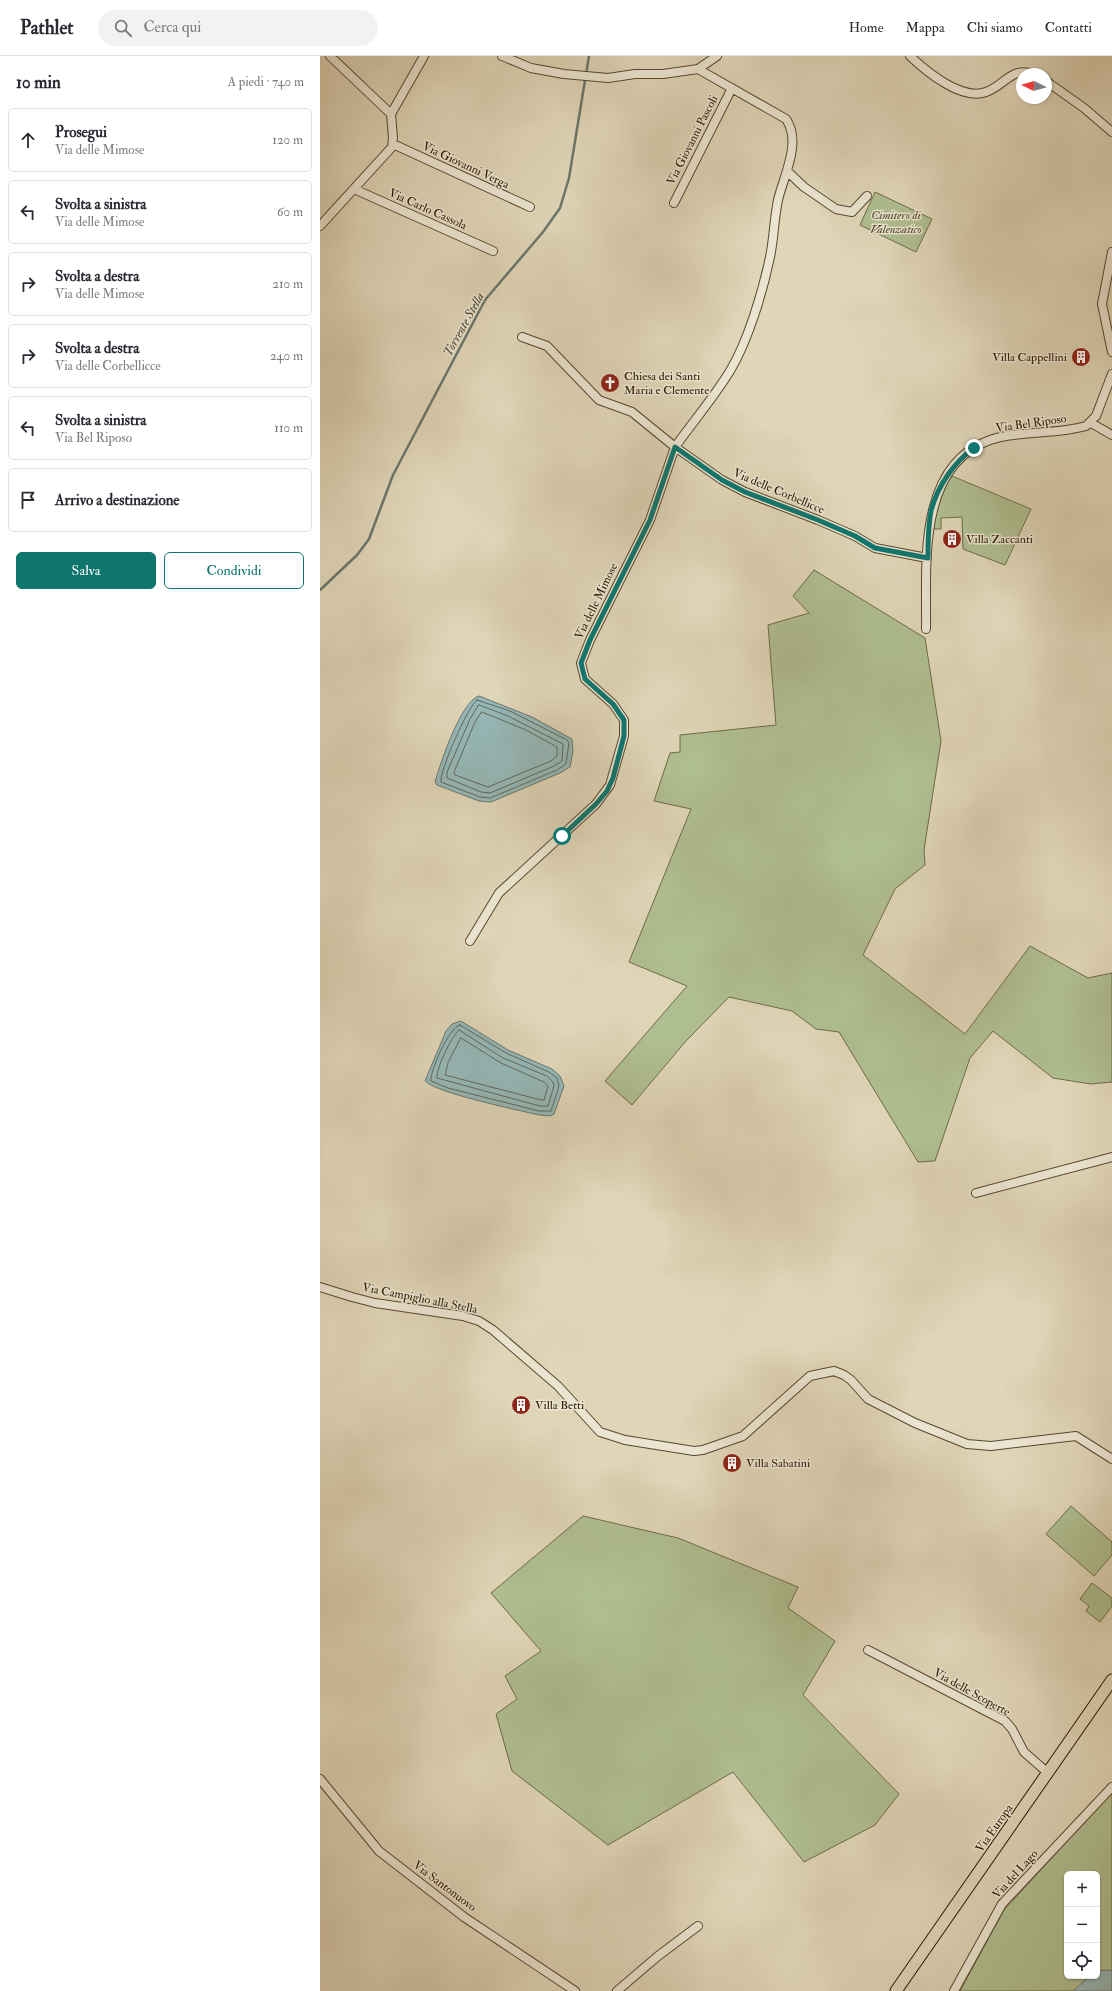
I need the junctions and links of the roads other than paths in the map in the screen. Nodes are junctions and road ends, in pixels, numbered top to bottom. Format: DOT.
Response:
graph roads {
  1 [pos="330,56"];
  2 [pos="424,56"];
  3 [pos="502,56"];
  4 [pos="717,56"];
  5 [pos="910,56"];
  6 [pos="698,69"];
  7 [pos="1016,73"];
  8 [pos="1052,85"];
  9 [pos="732,88"];
  10 [pos="391,114"];
  11 [pos="1112,132"];
  12 [pos="393,144"];
  13 [pos="787,171"];
  14 [pos="354,189"];
  15 [pos="867,196"];
  16 [pos="674,202"];
  17 [pos="530,207"];
  18 [pos="320,226"];
  19 [pos="492,251"];
  20 [pos="1112,252"];
  21 [pos="522,337"];
  22 [pos="1112,352"];
  23 [pos="1112,374"];
  24 [pos="1091,424"];
  25 [pos="1112,435"];
  26 [pos="675,447"];
  27 [pos="928,558"];
  28 [pos="926,629"];
  29 [pos="470,941"];
  30 [pos="1112,1157"];
  31 [pos="976,1193"];
  32 [pos="320,1287"];
  33 [pos="1112,1459"];
  34 [pos="868,1650"];
  35 [pos="1112,1680"];
  36 [pos="1048,1773"];
  37 [pos="320,1779"];
  38 [pos="1112,1787"];
  39 [pos="698,1926"];
  40 [pos="575,1991"];
  41 [pos="617,1991"];
  42 [pos="896,1991"];
  43 [pos="954,1991"];
  1 -- 10 [label="street"];
  2 -- 10 [label="street"];
  3 -- 6 [label="street"];
  4 -- 6 [label="street"];
  5 -- 7 [label="street"];
  6 -- 9 [label="street"];
  8 -- 11 [label="street"];
  9 -- 13 [label="street"];
  9 -- 16 [label="street, Via Giovanni Pascoli"];
  10 -- 12 [label="street"];
  12 -- 14 [label="street"];
  12 -- 17 [label="street, Via Giovanni Verga"];
  13 -- 15 [label="street"];
  13 -- 26 [label="street"];
  14 -- 18 [label="street"];
  14 -- 19 [label="street, Via Carlo Cassola"];
  20 -- 22 [label="street"];
  21 -- 26 [label="street, Via delle Corbellicce"];
  23 -- 24 [label="street"];
  24 -- 25 [label="street"];
  24 -- 27 [label="street, Via Bel Riposo"];
  26 -- 27 [label="street, Via delle Corbellicce"];
  26 -- 29 [label="street, Via delle Mimose"];
  27 -- 28 [label="street"];
  30 -- 31 [label="street"];
  32 -- 33 [label="street, Via Campiglio alla Stella"];
  34 -- 36 [label="street, Via delle Scoperte"];
  35 -- 36 [label="main road, Via Europa"];
  36 -- 42 [label="main road, Via Europa"];
  37 -- 40 [label="street, Via Santonuovo"];
  38 -- 43 [label="street, Via del Lago"];
  39 -- 41 [label="street"];
}
